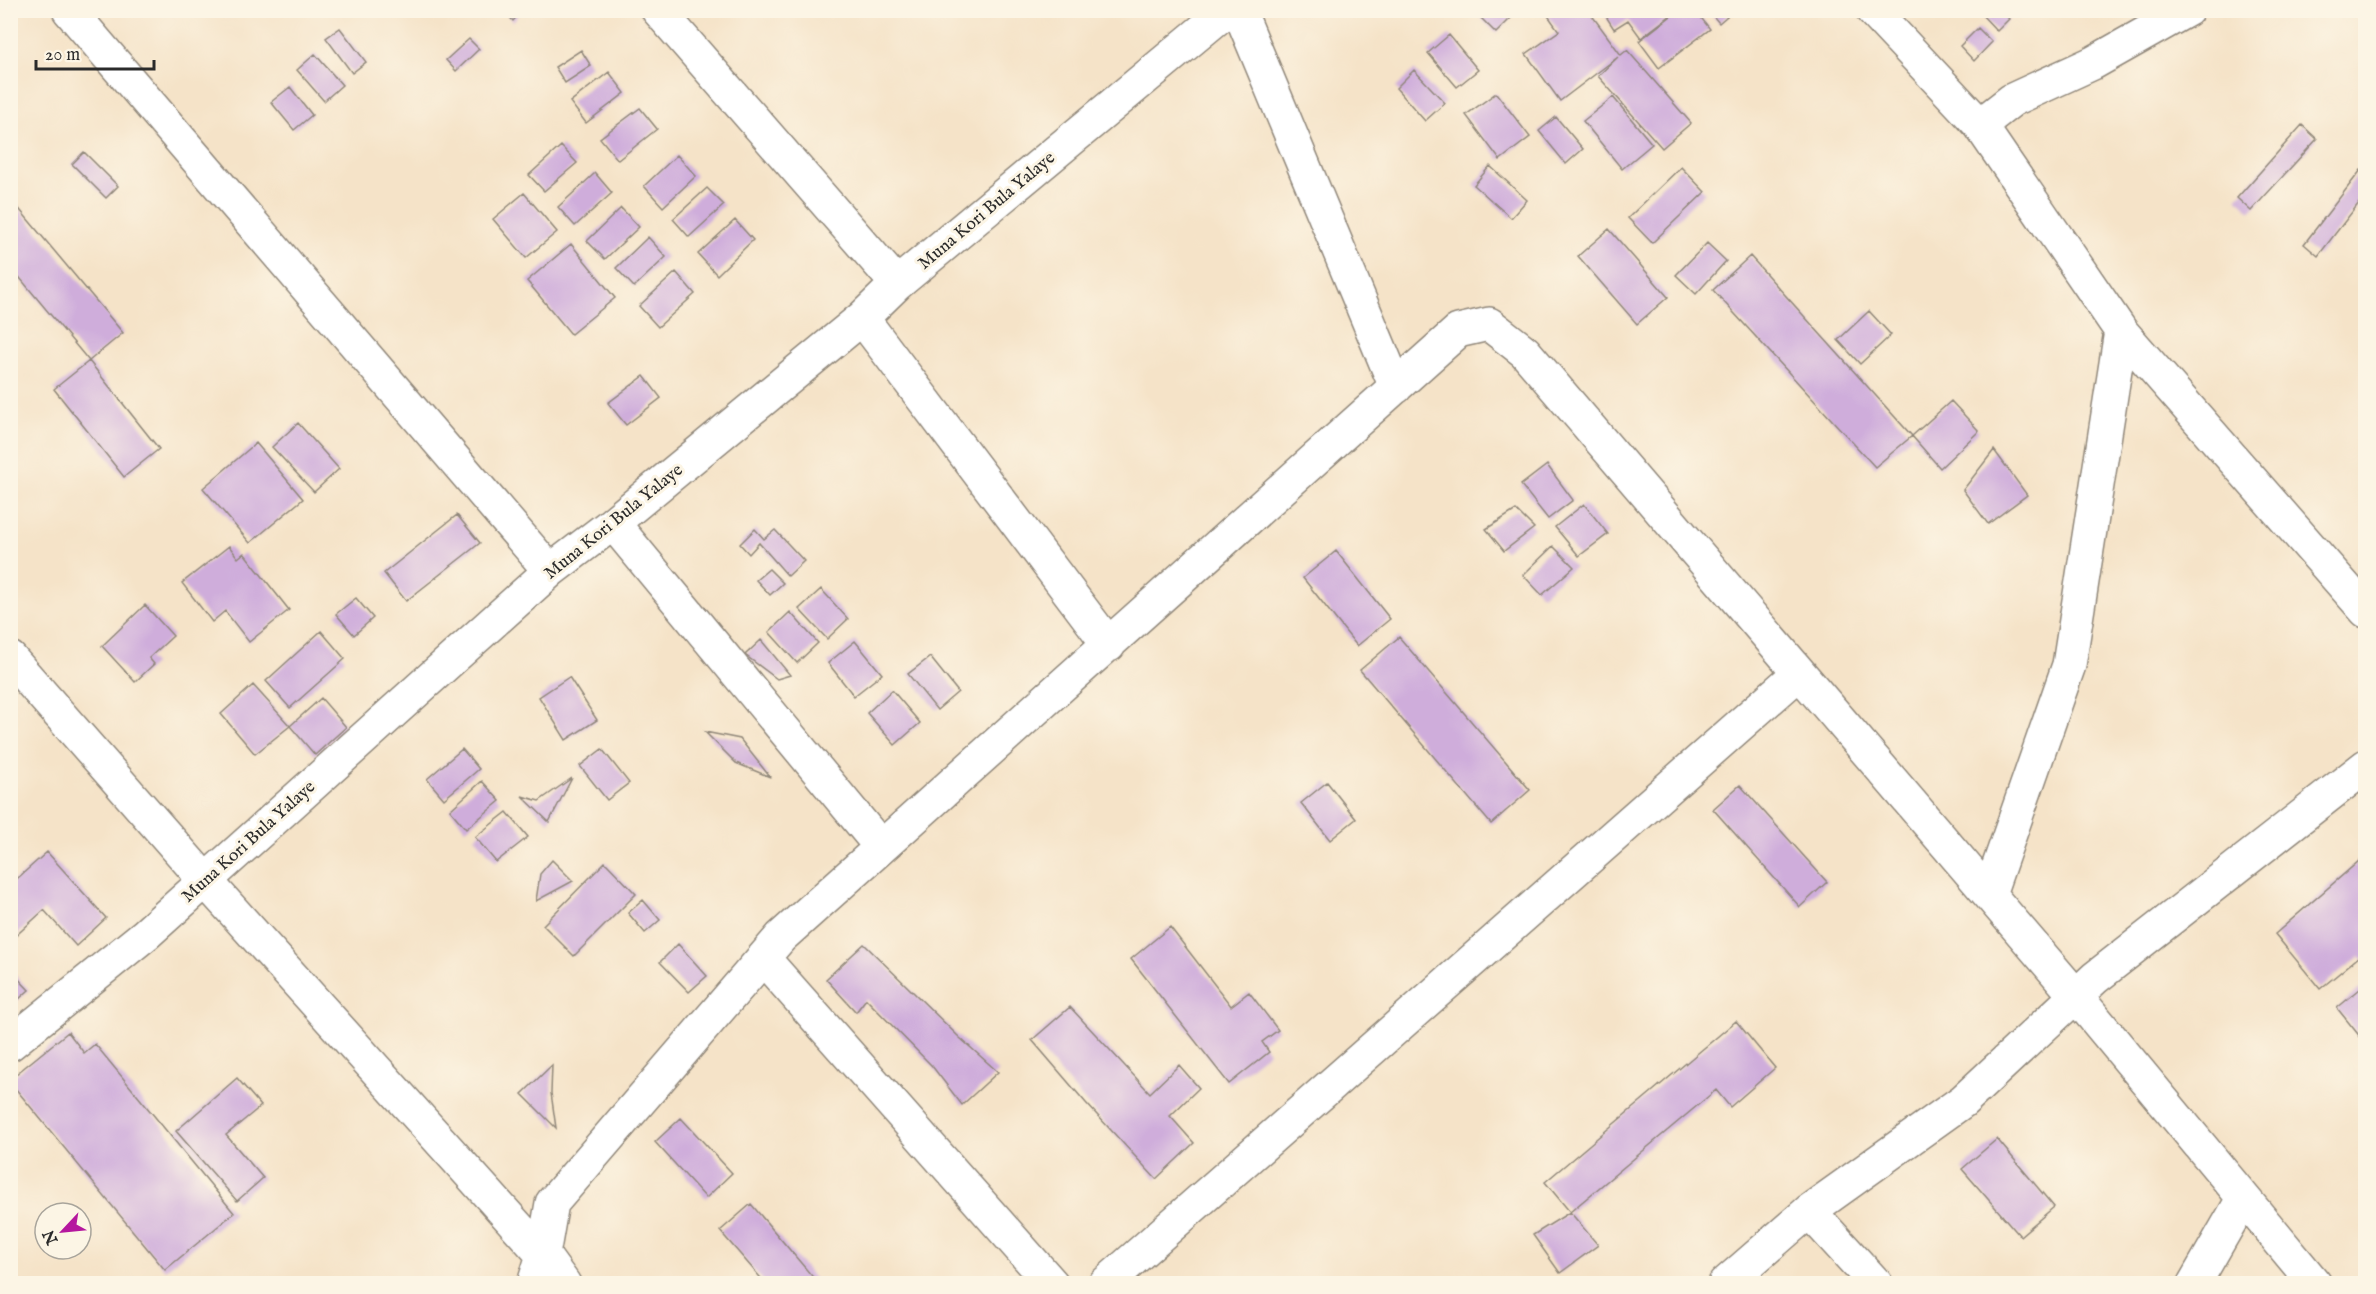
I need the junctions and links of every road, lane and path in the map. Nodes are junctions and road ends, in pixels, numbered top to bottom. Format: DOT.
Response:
graph roads {
  1 [pos="69,10"];
  2 [pos="658,10"];
  3 [pos="1227,10"];
  4 [pos="1239,10"];
  5 [pos="1872,10"];
  6 [pos="2187,10"];
  7 [pos="1980,125"];
  8 [pos="897,284"];
  9 [pos="862,318"];
  10 [pos="2121,331"];
  11 [pos="1396,387"];
  12 [pos="613,523"];
  13 [pos="550,571"];
  14 [pos="2366,611"];
  15 [pos="1109,645"];
  16 [pos="10,658"];
  17 [pos="1799,673"];
  18 [pos="2366,766"];
  19 [pos="881,847"];
  20 [pos="205,880"];
  21 [pos="1989,894"];
  22 [pos="763,958"];
  23 [pos="2076,996"];
  24 [pos="10,1044"];
  25 [pos="2243,1199"];
  26 [pos="1809,1211"];
  27 [pos="538,1269"];
  28 [pos="564,1284"];
  29 [pos="1052,1284"];
  30 [pos="1105,1284"];
  31 [pos="1725,1284"];
  32 [pos="1876,1284"];
  33 [pos="2194,1284"];
  34 [pos="2314,1284"];
  1 -- 13 [label="street"];
  2 -- 8 [label="street"];
  3 -- 8 [label="street, Muna Kori Bula Yalaye"];
  4 -- 11 [label="street"];
  5 -- 7 [label="street"];
  6 -- 7 [label="street"];
  7 -- 10 [label="street"];
  8 -- 9 [label="street, Muna Kori Bula Yalaye"];
  9 -- 12 [label="street, Muna Kori Bula Yalaye"];
  9 -- 15 [label="street"];
  10 -- 14 [label="street"];
  10 -- 21 [label="street"];
  11 -- 15 [label="street"];
  11 -- 17 [label="street"];
  12 -- 13 [label="street, Muna Kori Bula Yalaye"];
  12 -- 19 [label="street"];
  13 -- 20 [label="street, Muna Kori Bula Yalaye"];
  15 -- 19 [label="street"];
  16 -- 20 [label="street"];
  17 -- 21 [label="street"];
  17 -- 30 [label="street"];
  18 -- 23 [label="street"];
  19 -- 22 [label="street"];
  20 -- 24 [label="street, Muna Kori Bula Yalaye"];
  20 -- 27 [label="street"];
  21 -- 23 [label="street"];
  22 -- 27 [label="street"];
  22 -- 29 [label="street"];
  23 -- 25 [label="street"];
  23 -- 26 [label="street"];
  25 -- 33 [label="street"];
  25 -- 34 [label="street"];
  26 -- 31 [label="street"];
  26 -- 32 [label="street"];
  27 -- 28 [label="street"];
}
